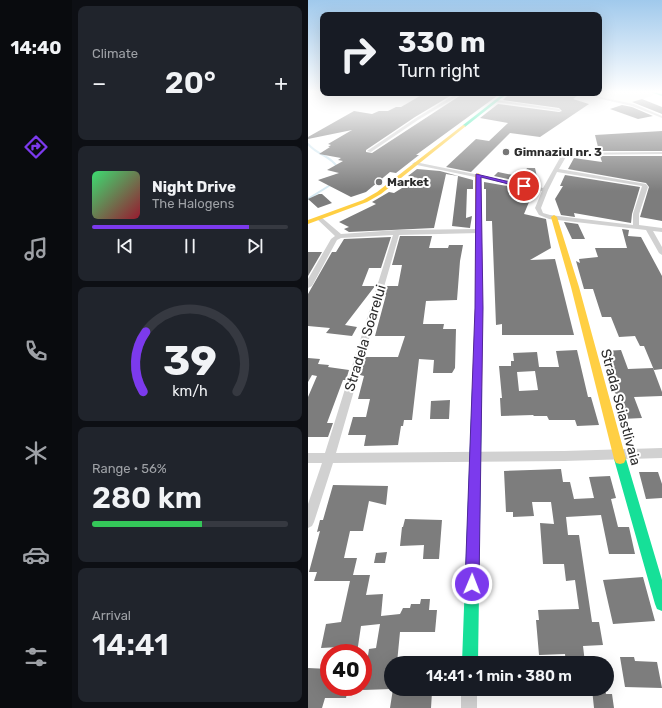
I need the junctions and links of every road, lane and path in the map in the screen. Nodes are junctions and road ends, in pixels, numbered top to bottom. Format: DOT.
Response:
graph roads {
  1 [pos="409,125"];
  2 [pos="465,125"];
  3 [pos="369,151"];
  4 [pos="662,153"];
  5 [pos="415,164"];
  6 [pos="556,170"];
  7 [pos="478,175"];
  8 [pos="545,190"];
  9 [pos="319,218"];
  10 [pos="554,218"];
  11 [pos="308,222"];
  12 [pos="636,228"];
  13 [pos="649,229"];
  14 [pos="662,230"];
  15 [pos="480,231"];
  16 [pos="397,232"];
  17 [pos="339,236"];
  18 [pos="662,253"];
  19 [pos="308,286"];
  20 [pos="662,453"];
  21 [pos="619,455"];
  22 [pos="475,457"];
  23 [pos="308,458"];
  24 [pos="329,459"];
  25 [pos="308,522"];
  26 [pos="662,604"];
  27 [pos="470,656"];
  28 [pos="469,696"];
  29 [pos="468,708"];
  1 -- 3 [label="street"];
  2 -- 5 [label="street"];
  4 -- 6 [label="street"];
  5 -- 7 [label="street"];
  5 -- 9 [label="street"];
  6 -- 8 [label="street"];
  6 -- 12 [label="street"];
  7 -- 8 [label="street"];
  7 -- 15 [label="street"];
  8 -- 10 [label="street"];
  9 -- 11 [label="street"];
  9 -- 17 [label="street"];
  10 -- 12 [label="street"];
  10 -- 21 [label="street, Strada Sciastlivaia"];
  12 -- 13 [label="street"];
  13 -- 14 [label="street"];
  13 -- 18 [label="street"];
  15 -- 16 [label="street"];
  15 -- 22 [label="street"];
  16 -- 17 [label="street"];
  16 -- 24 [label="street, Stradela Soarelui"];
  17 -- 19 [label="street"];
  20 -- 21 [label="street"];
  21 -- 22 [label="street"];
  21 -- 26 [label="street, Strada Sciastlivaia"];
  22 -- 24 [label="street"];
  22 -- 27 [label="street"];
  23 -- 24 [label="street"];
  24 -- 25 [label="street, Stradela Soarelui"];
  28 -- 29 [label="street"];
}
